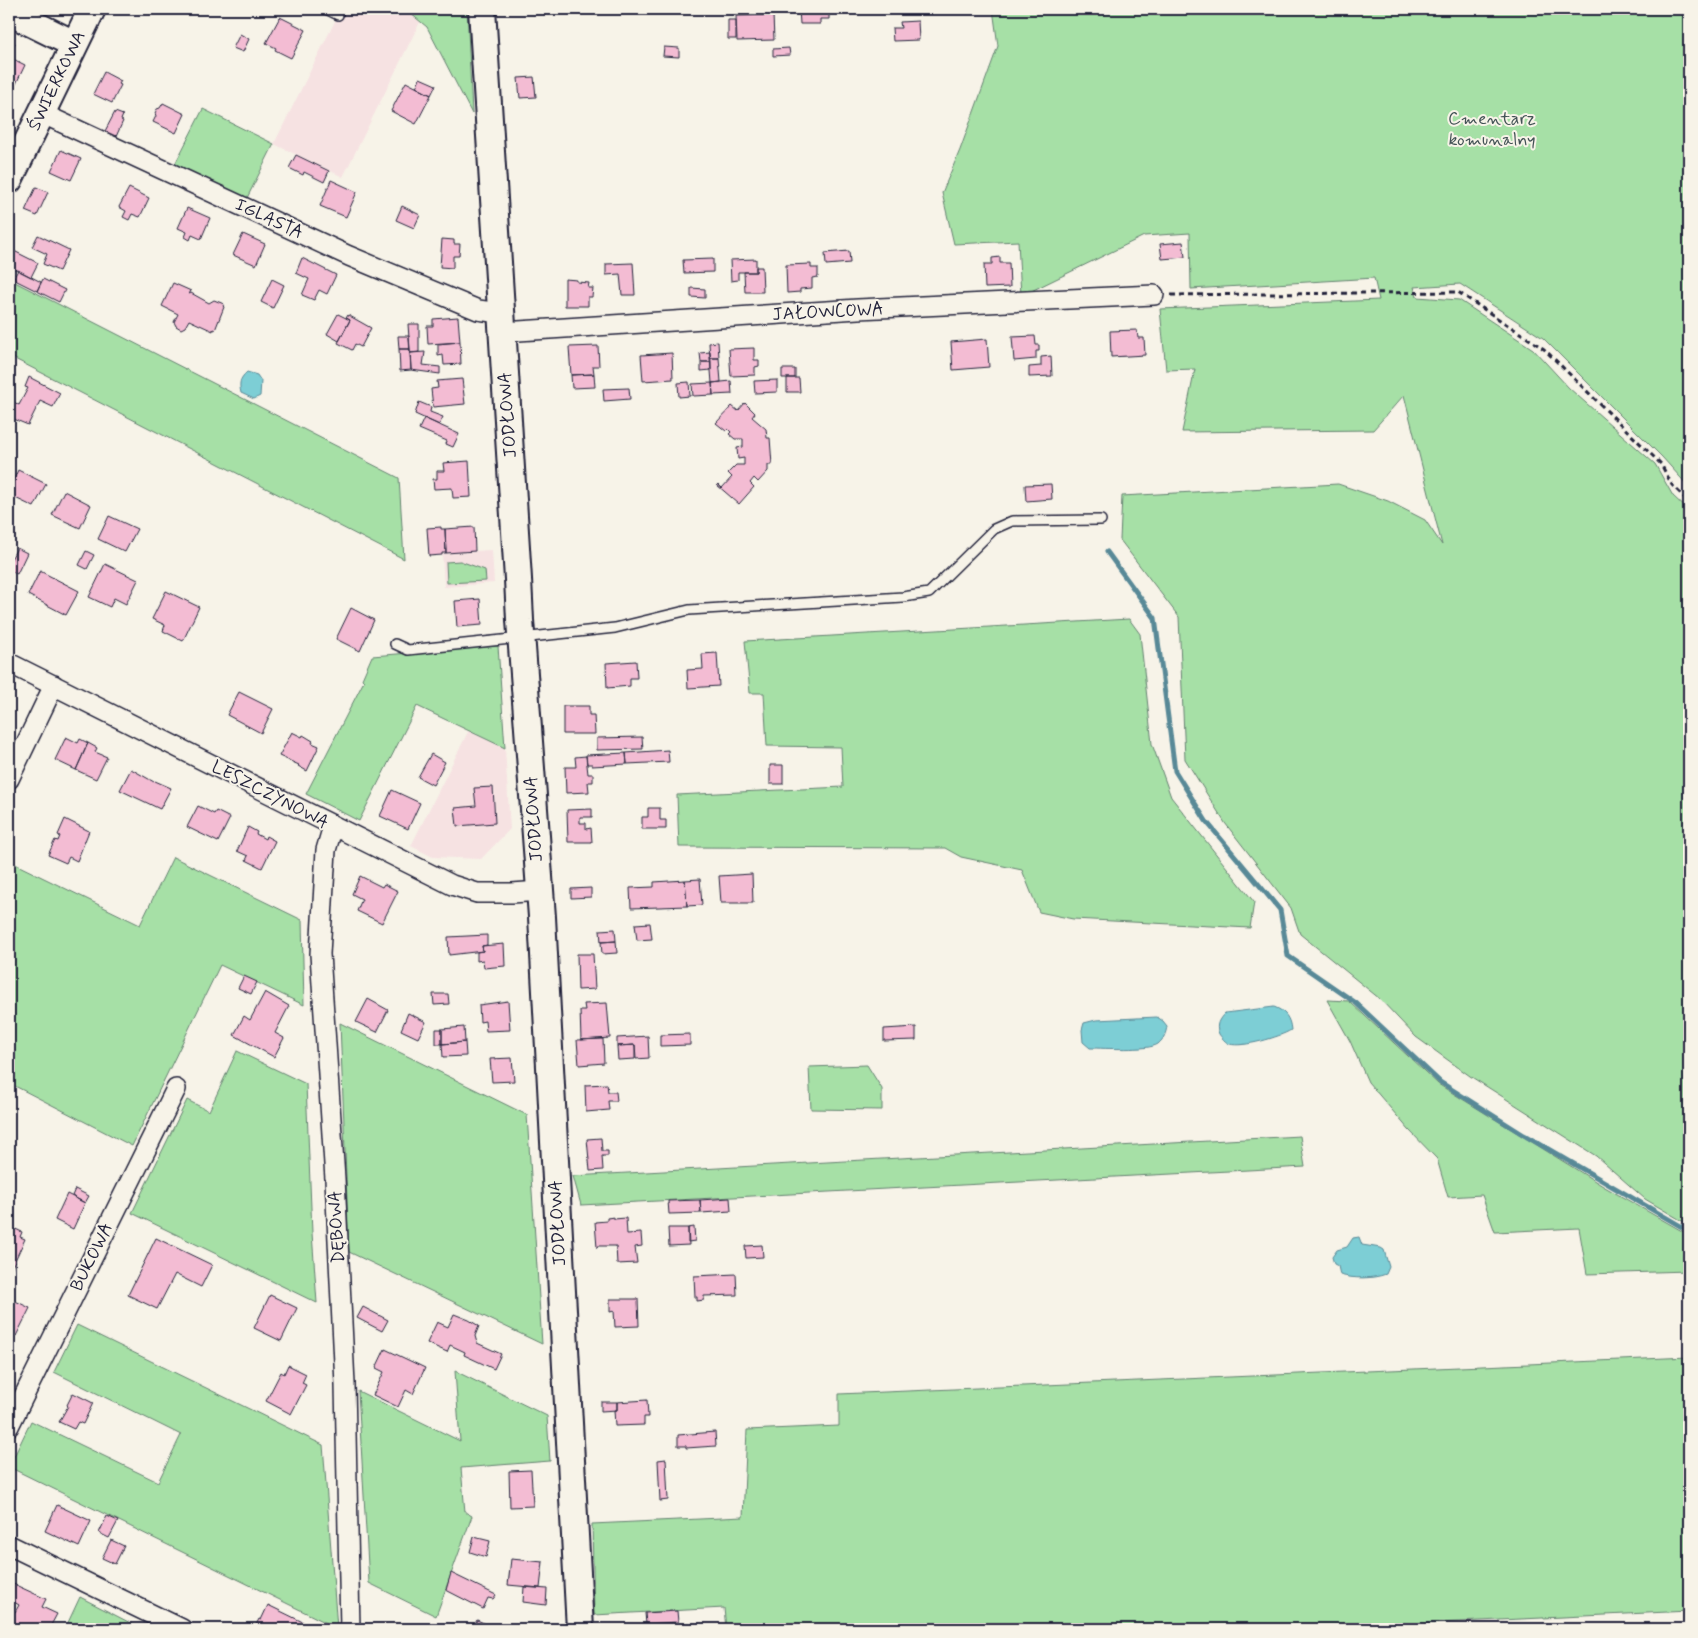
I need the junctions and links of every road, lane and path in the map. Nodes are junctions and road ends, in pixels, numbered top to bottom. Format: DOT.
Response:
graph roads {
  1 [pos="92,9"];
  2 [pos="326,9"];
  3 [pos="482,9"];
  4 [pos="9,12"];
  5 [pos="338,15"];
  6 [pos="74,44"];
  7 [pos="41,113"];
  8 [pos="9,180"];
  9 [pos="1154,295"];
  10 [pos="502,323"];
  11 [pos="1689,502"];
  12 [pos="1101,520"];
  13 [pos="521,637"];
  14 [pos="395,644"];
  15 [pos="9,663"];
  16 [pos="54,686"];
  17 [pos="9,779"];
  18 [pos="333,826"];
  19 [pos="540,891"];
  20 [pos="176,1089"];
  21 [pos="9,1426"];
  22 [pos="9,1545"];
  23 [pos="182,1629"];
  24 [pos="350,1629"];
  25 [pos="580,1629"];
  1 -- 6 [label="street, ŚWIERKOWA"];
  2 -- 5 [label="lane"];
  3 -- 10 [label="street, JODŁOWA"];
  4 -- 6 [label="street"];
  6 -- 7 [label="street, ŚWIERKOWA"];
  7 -- 8 [label="street, ŚWIERKOWA"];
  7 -- 10 [label="street, IGLASTA"];
  9 -- 10 [label="street, JAŁOWCOWA"];
  9 -- 11 [label="path"];
  10 -- 13 [label="street, JODŁOWA"];
  12 -- 13 [label="lane"];
  13 -- 14 [label="lane"];
  13 -- 19 [label="street, JODŁOWA"];
  15 -- 16 [label="street, LESZCZYNOWA"];
  16 -- 17 [label="street"];
  16 -- 18 [label="street, LESZCZYNOWA"];
  18 -- 19 [label="street, LESZCZYNOWA"];
  18 -- 24 [label="street, DĘBOWA"];
  19 -- 25 [label="street, JODŁOWA"];
  20 -- 21 [label="street, BUKOWA"];
  22 -- 23 [label="street"];
}
